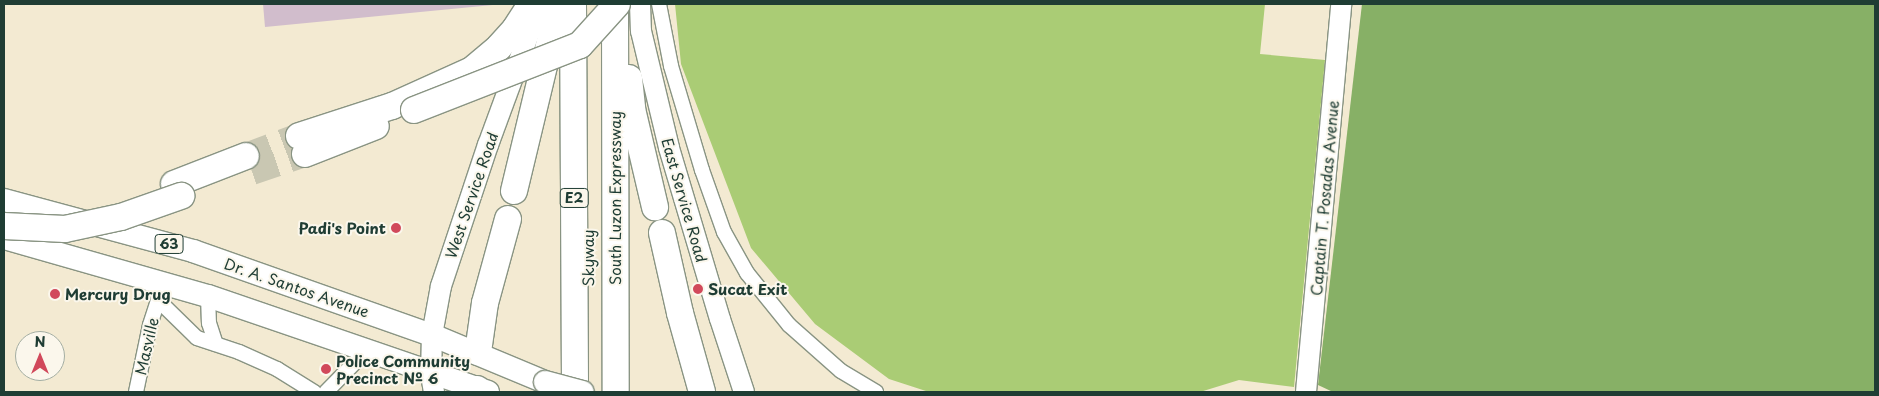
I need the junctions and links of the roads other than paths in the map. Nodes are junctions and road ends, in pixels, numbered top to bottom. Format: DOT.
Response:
graph roads {
  1 [pos="531,4"];
  2 [pos="540,4"];
  3 [pos="559,4"];
  4 [pos="573,4"];
  5 [pos="589,4"];
  6 [pos="605,4"];
  7 [pos="617,4"];
  8 [pos="640,4"];
  9 [pos="660,4"];
  10 [pos="1341,4"];
  11 [pos="1350,4"];
  12 [pos="514,191"];
  13 [pos="4,200"];
  14 [pos="655,207"];
  15 [pos="4,217"];
  16 [pos="508,219"];
  17 [pos="4,226"];
  18 [pos="662,233"];
  19 [pos="4,238"];
  20 [pos="157,289"];
  21 [pos="208,296"];
  22 [pos="382,317"];
  23 [pos="432,334"];
  24 [pos="216,344"];
  25 [pos="367,350"];
  26 [pos="478,352"];
  27 [pos="432,383"];
  28 [pos="480,391"];
  29 [pos="136,392"];
  30 [pos="314,392"];
  31 [pos="326,392"];
  32 [pos="575,392"];
  33 [pos="583,392"];
  34 [pos="588,392"];
  35 [pos="604,392"];
  36 [pos="616,392"];
  37 [pos="702,392"];
  38 [pos="744,392"];
  39 [pos="876,392"];
  40 [pos="1306,392"];
  41 [pos="1317,392"];
  1 -- 7 [label="highway, bridge"];
  2 -- 23 [label="main road, West Service Road"];
  3 -- 12 [label="highway"];
  4 -- 32 [label="highway, E2"];
  5 -- 34 [label="highway, Skyway / E2"];
  6 -- 35 [label="highway, Skyway / E2"];
  7 -- 14 [label="highway"];
  7 -- 36 [label="highway, South Luzon Expressway"];
  8 -- 38 [label="main road, East Service Road"];
  9 -- 39 [label="street"];
  10 -- 40 [label="main road, Captain T. Posadas Avenue"];
  11 -- 41 [label="main road, Captain T. Posadas Avenue"];
  13 -- 22 [label="main road, Dr. A. Santos Avenue / 63"];
  15 -- 17 [label="highway, bridge"];
  16 -- 26 [label="highway"];
  18 -- 37 [label="highway"];
  19 -- 20 [label="main road"];
  20 -- 21 [label="main road"];
  20 -- 24 [label="street"];
  20 -- 29 [label="street, Masville"];
  21 -- 24 [label="street"];
  21 -- 25 [label="main road"];
  22 -- 23 [label="main road, Dr. A. Santos Avenue / 63"];
  22 -- 25 [label="main road"];
  23 -- 26 [label="main road, Dr. A. Santos Avenue / 63"];
  23 -- 27 [label="main road, West Service Road"];
  24 -- 30 [label="street"];
  25 -- 27 [label="main road"];
  25 -- 31 [label="street"];
  26 -- 28 [label="main road"];
  26 -- 33 [label="main road, Dr. A. Santos Avenue / 63, bridge"];
  27 -- 28 [label="main road"];
}
